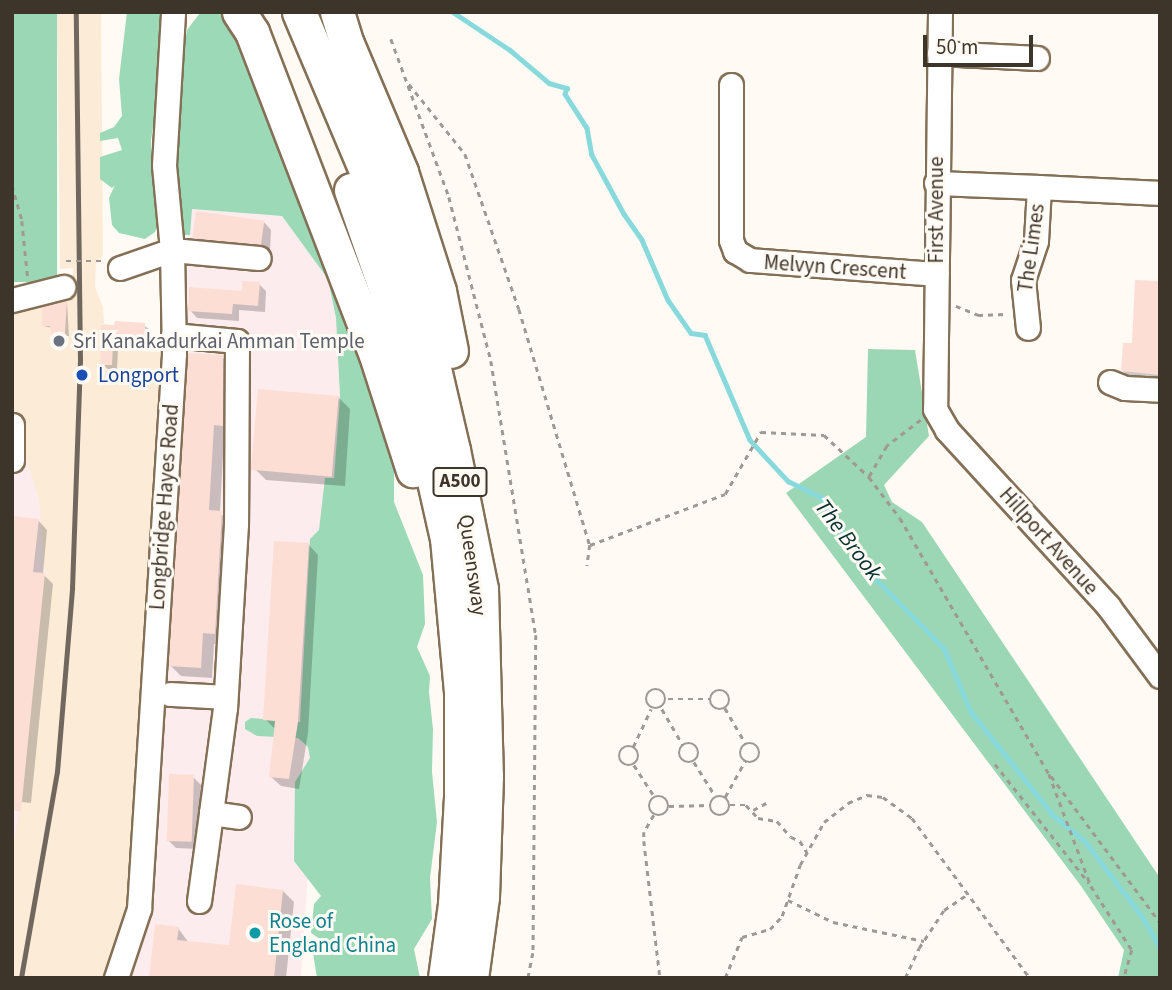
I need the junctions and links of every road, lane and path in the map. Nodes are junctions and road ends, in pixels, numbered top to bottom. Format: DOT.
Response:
graph roads {
  1 [pos="183,12"];
  2 [pos="239,12"];
  3 [pos="276,12"];
  4 [pos="299,12"];
  5 [pos="337,12"];
  6 [pos="940,12"];
  7 [pos="171,22"];
  8 [pos="391,39"];
  9 [pos="939,53"];
  10 [pos="1037,58"];
  11 [pos="407,82"];
  12 [pos="731,85"];
  13 [pos="936,183"];
  14 [pos="12,185"];
  15 [pos="1039,187"];
  16 [pos="1160,193"];
  17 [pos="172,250"];
  18 [pos="259,258"];
  19 [pos="111,265"];
  20 [pos="936,274"];
  21 [pos="64,280"];
  22 [pos="21,298"];
  23 [pos="936,298"];
  24 [pos="1026,321"];
  25 [pos="173,335"];
  26 [pos="1110,382"];
  27 [pos="1160,390"];
  28 [pos="935,409"];
  29 [pos="12,425"];
  30 [pos="13,458"];
  31 [pos="869,477"];
  32 [pos="590,545"];
  33 [pos="587,566"];
  34 [pos="481,589"];
  35 [pos="1160,676"];
  36 [pos="461,692"];
  37 [pos="170,694"];
  38 [pos="225,697"];
  39 [pos="666,699"];
  40 [pos="710,699"];
  41 [pos="651,708"];
  42 [pos="661,708"];
  43 [pos="725,708"];
  44 [pos="746,744"];
  45 [pos="683,745"];
  46 [pos="633,747"];
  47 [pos="745,761"];
  48 [pos="694,762"];
  49 [pos="995,764"];
  50 [pos="634,765"];
  51 [pos="1049,774"];
  52 [pos="654,797"];
  53 [pos="716,797"];
  54 [pos="725,797"];
  55 [pos="766,803"];
  56 [pos="710,805"];
  57 [pos="730,805"];
  58 [pos="669,806"];
  59 [pos="753,810"];
  60 [pos="211,813"];
  61 [pos="654,815"];
  62 [pos="239,817"];
  63 [pos="807,853"];
  64 [pos="1091,886"];
  65 [pos="969,893"];
  66 [pos="788,900"];
  67 [pos="199,901"];
  68 [pos="1160,922"];
  69 [pos="924,941"];
  70 [pos="116,978"];
  71 [pos="444,978"];
  72 [pos="471,978"];
  73 [pos="528,978"];
  74 [pos="660,978"];
  75 [pos="725,978"];
  76 [pos="905,978"];
  77 [pos="1030,978"];
  78 [pos="1124,978"];
  1 -- 7 [label="street, Longbridge Hayes Road"];
  2 -- 36 [label="highway"];
  3 -- 36 [label="highway, Queensway / A500"];
  4 -- 34 [label="highway, Queensway / A500"];
  5 -- 34 [label="highway"];
  6 -- 9 [label="street, First Avenue"];
  7 -- 17 [label="street, Longbridge Hayes Road"];
  8 -- 11 [label="path"];
  9 -- 10 [label="street"];
  9 -- 13 [label="street, First Avenue"];
  11 -- 32 [label="path"];
  11 -- 73 [label="path"];
  12 -- 20 [label="street, Melvyn Crescent"];
  13 -- 15 [label="street, The Limes"];
  13 -- 20 [label="street, First Avenue"];
  14 -- 22 [label="path"];
  15 -- 16 [label="street"];
  15 -- 24 [label="street, The Limes"];
  17 -- 18 [label="street"];
  17 -- 19 [label="street"];
  17 -- 25 [label="street, Longbridge Hayes Road"];
  19 -- 21 [label="path, bridge"];
  20 -- 23 [label="street, First Avenue"];
  21 -- 22 [label="street"];
  23 -- 24 [label="path"];
  23 -- 28 [label="street, First Avenue"];
  25 -- 38 [label="street"];
  25 -- 70 [label="street, Longbridge Hayes Road"];
  26 -- 27 [label="street"];
  28 -- 31 [label="path"];
  28 -- 35 [label="street, Hillport Avenue"];
  29 -- 30 [label="street"];
  31 -- 32 [label="path"];
  31 -- 51 [label="path"];
  32 -- 33 [label="path"];
  34 -- 72 [label="highway, Queensway / A500"];
  36 -- 71 [label="highway, Queensway / A500"];
  37 -- 38 [label="street"];
  38 -- 60 [label="street"];
  39 -- 40 [label="path"];
  39 -- 41 [label="path"];
  39 -- 42 [label="path"];
  40 -- 43 [label="path"];
  40 -- 43 [label="path"];
  41 -- 42 [label="path"];
  41 -- 46 [label="path"];
  42 -- 45 [label="path"];
  43 -- 44 [label="path"];
  44 -- 47 [label="path"];
  44 -- 47 [label="path"];
  45 -- 48 [label="path"];
  45 -- 48 [label="path"];
  46 -- 50 [label="path"];
  46 -- 50 [label="path"];
  47 -- 54 [label="path"];
  48 -- 53 [label="path"];
  49 -- 64 [label="path"];
  50 -- 52 [label="path"];
  51 -- 64 [label="path"];
  51 -- 68 [label="path"];
  52 -- 58 [label="path"];
  52 -- 61 [label="path"];
  53 -- 54 [label="path"];
  53 -- 56 [label="path"];
  54 -- 57 [label="path"];
  55 -- 59 [label="path"];
  56 -- 57 [label="path"];
  56 -- 58 [label="path"];
  57 -- 59 [label="path"];
  58 -- 61 [label="path"];
  59 -- 63 [label="path"];
  60 -- 62 [label="street"];
  60 -- 67 [label="street"];
  61 -- 74 [label="path"];
  63 -- 65 [label="path"];
  63 -- 66 [label="path"];
  64 -- 78 [label="path"];
  65 -- 69 [label="path"];
  65 -- 77 [label="path"];
  66 -- 69 [label="path"];
  66 -- 75 [label="path"];
  69 -- 76 [label="path"];
}
